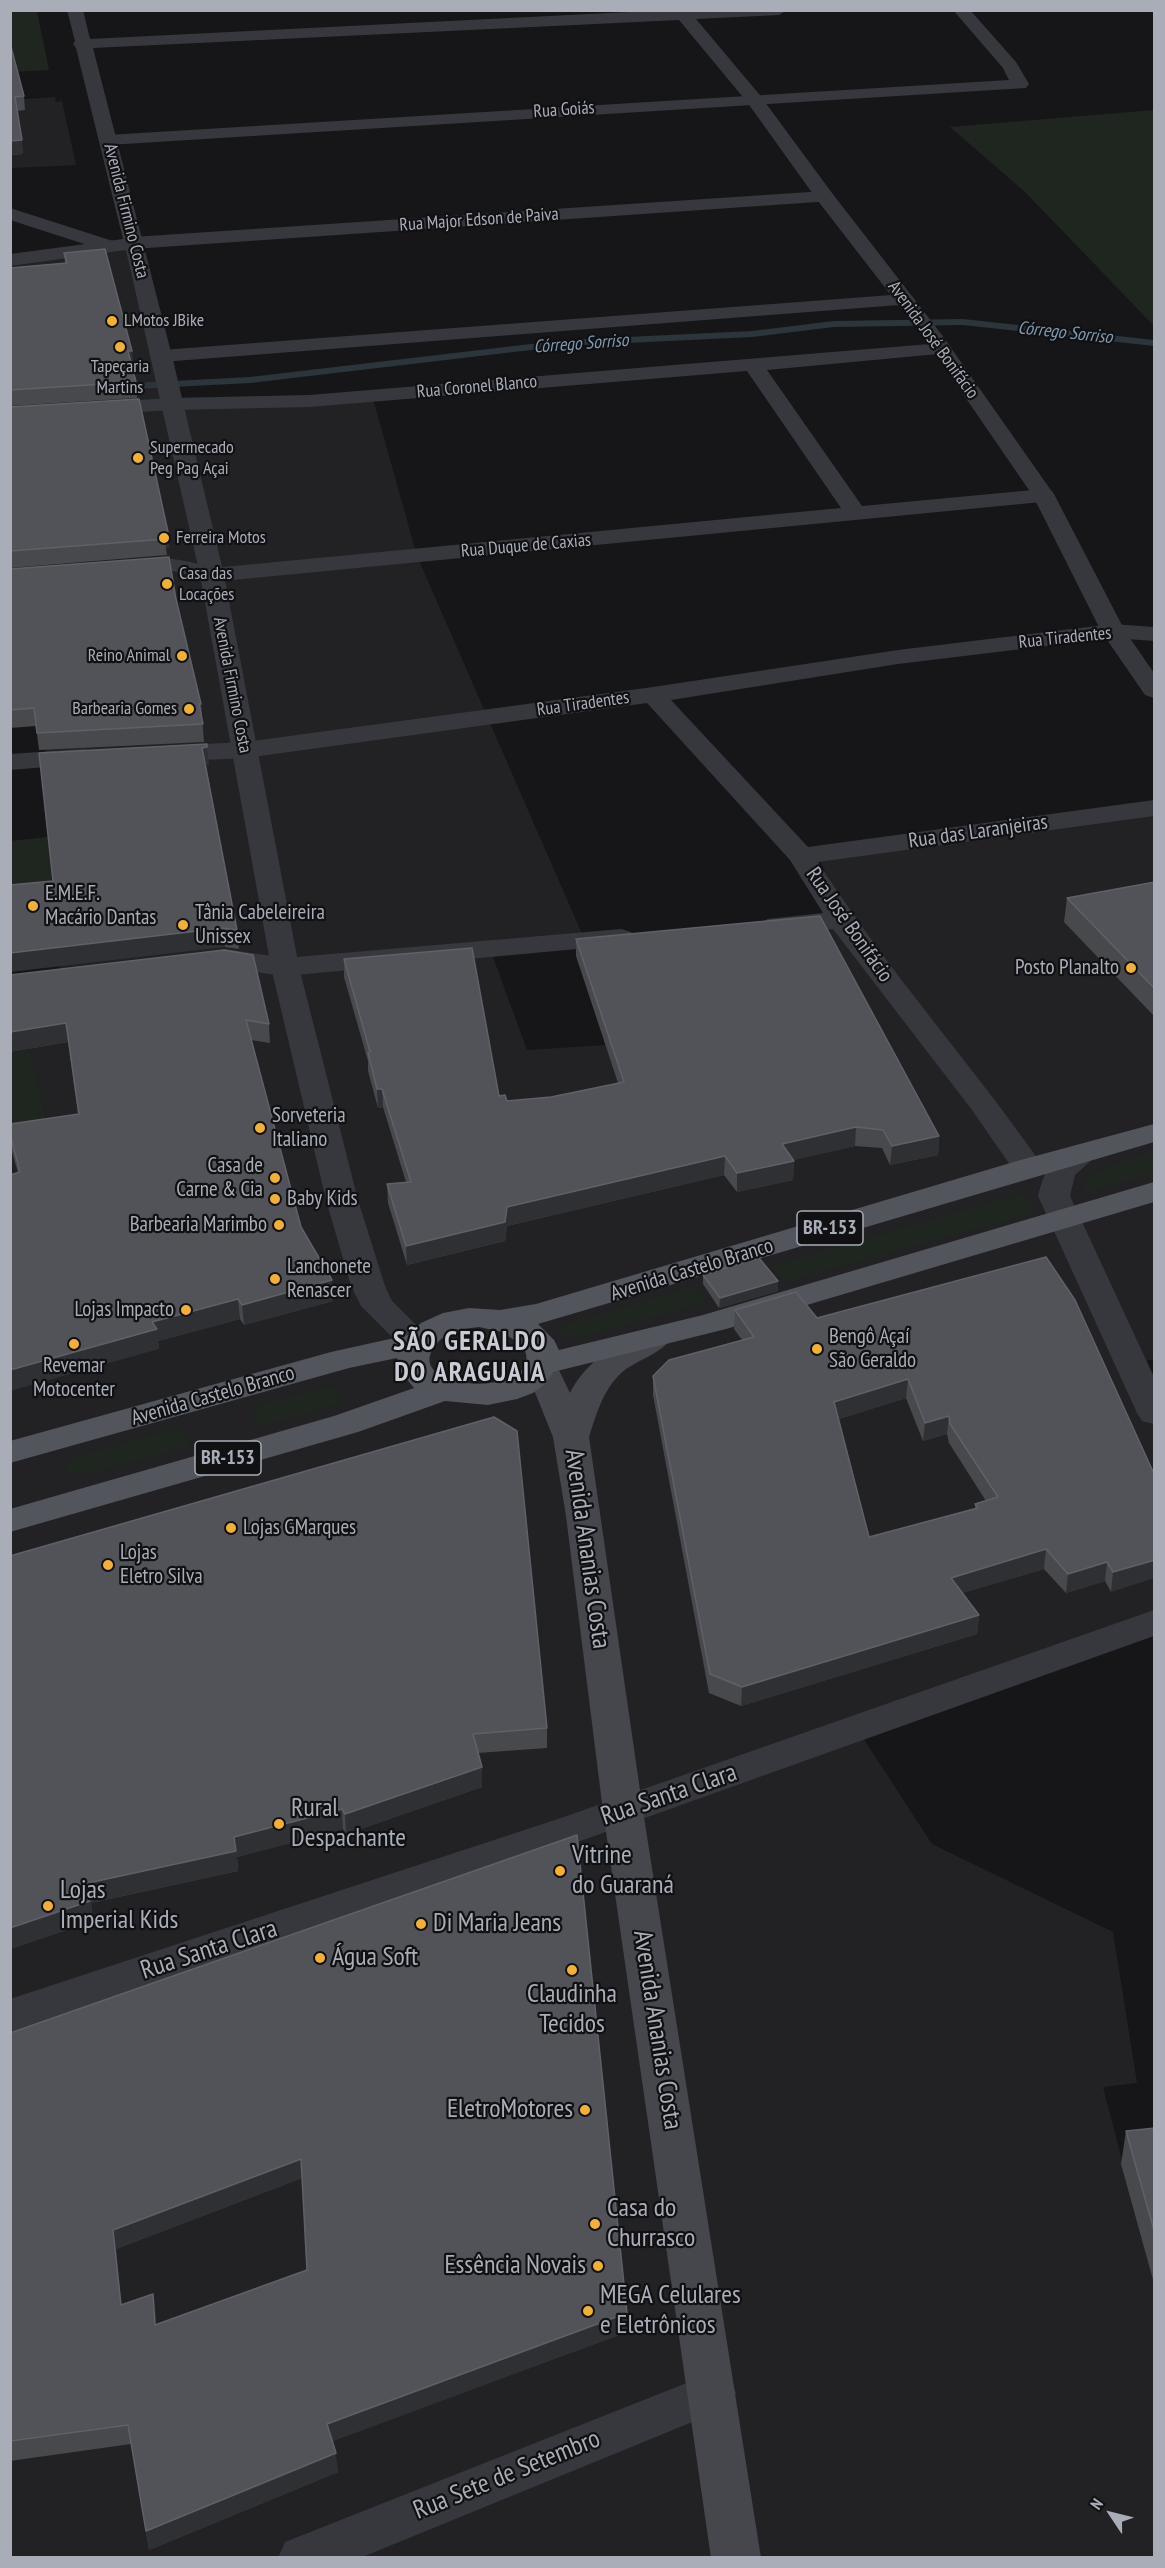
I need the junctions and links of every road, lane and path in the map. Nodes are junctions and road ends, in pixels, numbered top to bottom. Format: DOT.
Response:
graph roads {
  1 [pos="75,10"];
  2 [pos="779,10"];
  3 [pos="961,10"];
  4 [pos="682,13"];
  5 [pos="81,44"];
  6 [pos="753,98"];
  7 [pos="108,140"];
  8 [pos="825,197"];
  9 [pos="10,214"];
  10 [pos="133,243"];
  11 [pos="109,246"];
  12 [pos="10,260"];
  13 [pos="909,306"];
  14 [pos="938,344"];
  15 [pos="164,363"];
  16 [pos="753,365"];
  17 [pos="171,401"];
  18 [pos="11,414"];
  19 [pos="1044,496"];
  20 [pos="856,514"];
  21 [pos="104,569"];
  22 [pos="212,575"];
  23 [pos="1113,631"];
  24 [pos="1155,634"];
  25 [pos="1155,690"];
  26 [pos="653,695"];
  27 [pos="244,750"];
  28 [pos="140,754"];
  29 [pos="105,756"];
  30 [pos="10,762"];
  31 [pos="1155,808"];
  32 [pos="801,856"];
  33 [pos="842,920"];
  34 [pos="747,928"];
  35 [pos="652,936"];
  36 [pos="189,962"];
  37 [pos="285,967"];
  38 [pos="1155,1133"];
  39 [pos="1082,1154"];
  40 [pos="1028,1168"];
  41 [pos="1155,1192"];
  42 [pos="1065,1219"];
  43 [pos="504,1319"];
  44 [pos="655,1338"];
  45 [pos="417,1342"];
  46 [pos="541,1365"];
  47 [pos="443,1390"];
  48 [pos="1155,1413"];
  49 [pos="571,1437"];
  50 [pos="10,1452"];
  51 [pos="12,1518"];
  52 [pos="1155,1623"];
  53 [pos="623,1811"];
  54 [pos="10,2016"];
  55 [pos="712,2393"];
  56 [pos="303,2558"];
  57 [pos="736,2558"];
  1 -- 5 [label="street, Avenida Firmino Costa"];
  2 -- 4 [label="street"];
  3 -- 6 [label="street, Rua Goiás"];
  4 -- 5 [label="street"];
  4 -- 6 [label="street, Avenida José Bonifácio"];
  5 -- 7 [label="street, Avenida Firmino Costa"];
  6 -- 7 [label="street, Rua Goiás"];
  6 -- 8 [label="street, Avenida José Bonifácio"];
  7 -- 10 [label="street, Avenida Firmino Costa"];
  8 -- 10 [label="street, Rua Major Edson de Paiva"];
  8 -- 13 [label="street, Avenida José Bonifácio"];
  9 -- 11 [label="street"];
  10 -- 11 [label="street, Rua Major Edson de Paiva"];
  10 -- 15 [label="street, Avenida Firmino Costa"];
  11 -- 12 [label="street, Rua Major Edson de Paiva"];
  13 -- 14 [label="street, Avenida José Bonifácio"];
  13 -- 15 [label="street"];
  14 -- 16 [label="street, Rua Coronel Blanco"];
  14 -- 19 [label="street, Avenida José Bonifácio"];
  15 -- 17 [label="street, Avenida Firmino Costa"];
  16 -- 17 [label="street, Rua Coronel Blanco"];
  16 -- 20 [label="street"];
  17 -- 18 [label="street, Rua Coronel Blanco"];
  17 -- 22 [label="street, Avenida Firmino Costa"];
  19 -- 20 [label="street, Rua Duque de Caxias"];
  19 -- 23 [label="street, Avenida José Bonifácio"];
  20 -- 22 [label="street, Rua Duque de Caxias"];
  21 -- 22 [label="street, Rua Duque de Caxias"];
  22 -- 27 [label="street, Avenida Firmino Costa"];
  23 -- 24 [label="street, Rua Tiradentes"];
  23 -- 25 [label="street, Avenida José Bonifácio"];
  23 -- 26 [label="street, Rua Tiradentes"];
  26 -- 27 [label="street, Rua Tiradentes"];
  26 -- 32 [label="street, Rua José Bonifácio"];
  27 -- 28 [label="street, Rua Tiradentes"];
  27 -- 37 [label="street, Avenida Firmino Costa"];
  29 -- 30 [label="street"];
  31 -- 32 [label="street, Rua das Laranjeiras"];
  32 -- 33 [label="street, Rua José Bonifácio"];
  33 -- 34 [label="street"];
  33 -- 40 [label="street, Rua José Bonifácio"];
  35 -- 37 [label="street"];
  36 -- 37 [label="street"];
  37 -- 45 [label="street, Avenida Firmino Costa"];
  38 -- 39 [label="main road, Avenida Castelo Branco / BR-153"];
  39 -- 40 [label="main road, Avenida Castelo Branco / BR-153"];
  39 -- 42 [label="street"];
  40 -- 43 [label="main road, Avenida Castelo Branco / BR-153"];
  41 -- 42 [label="main road, BR-153"];
  42 -- 44 [label="main road, BR-153"];
  42 -- 48 [label="street"];
  43 -- 45 [label="main road, Avenida Castelo Branco / BR-153"];
  43 -- 46 [label="main road, Avenida Castelo Branco / BR-153"];
  44 -- 46 [label="main road, BR-153"];
  44 -- 49 [label="main road"];
  45 -- 47 [label="main road, BR-153"];
  45 -- 50 [label="main road, Avenida Castelo Branco / BR-153"];
  46 -- 47 [label="main road, BR-153"];
  46 -- 49 [label="main road, Avenida Ananias Costa"];
  47 -- 51 [label="main road, BR-153"];
  49 -- 53 [label="main road, Avenida Ananias Costa"];
  52 -- 53 [label="street, Rua Santa Clara"];
  53 -- 54 [label="street, Rua Santa Clara"];
  53 -- 55 [label="main road, Avenida Ananias Costa"];
  55 -- 56 [label="street, Rua Sete de Setembro"];
  55 -- 57 [label="main road, Avenida Ananias Costa"];
}
